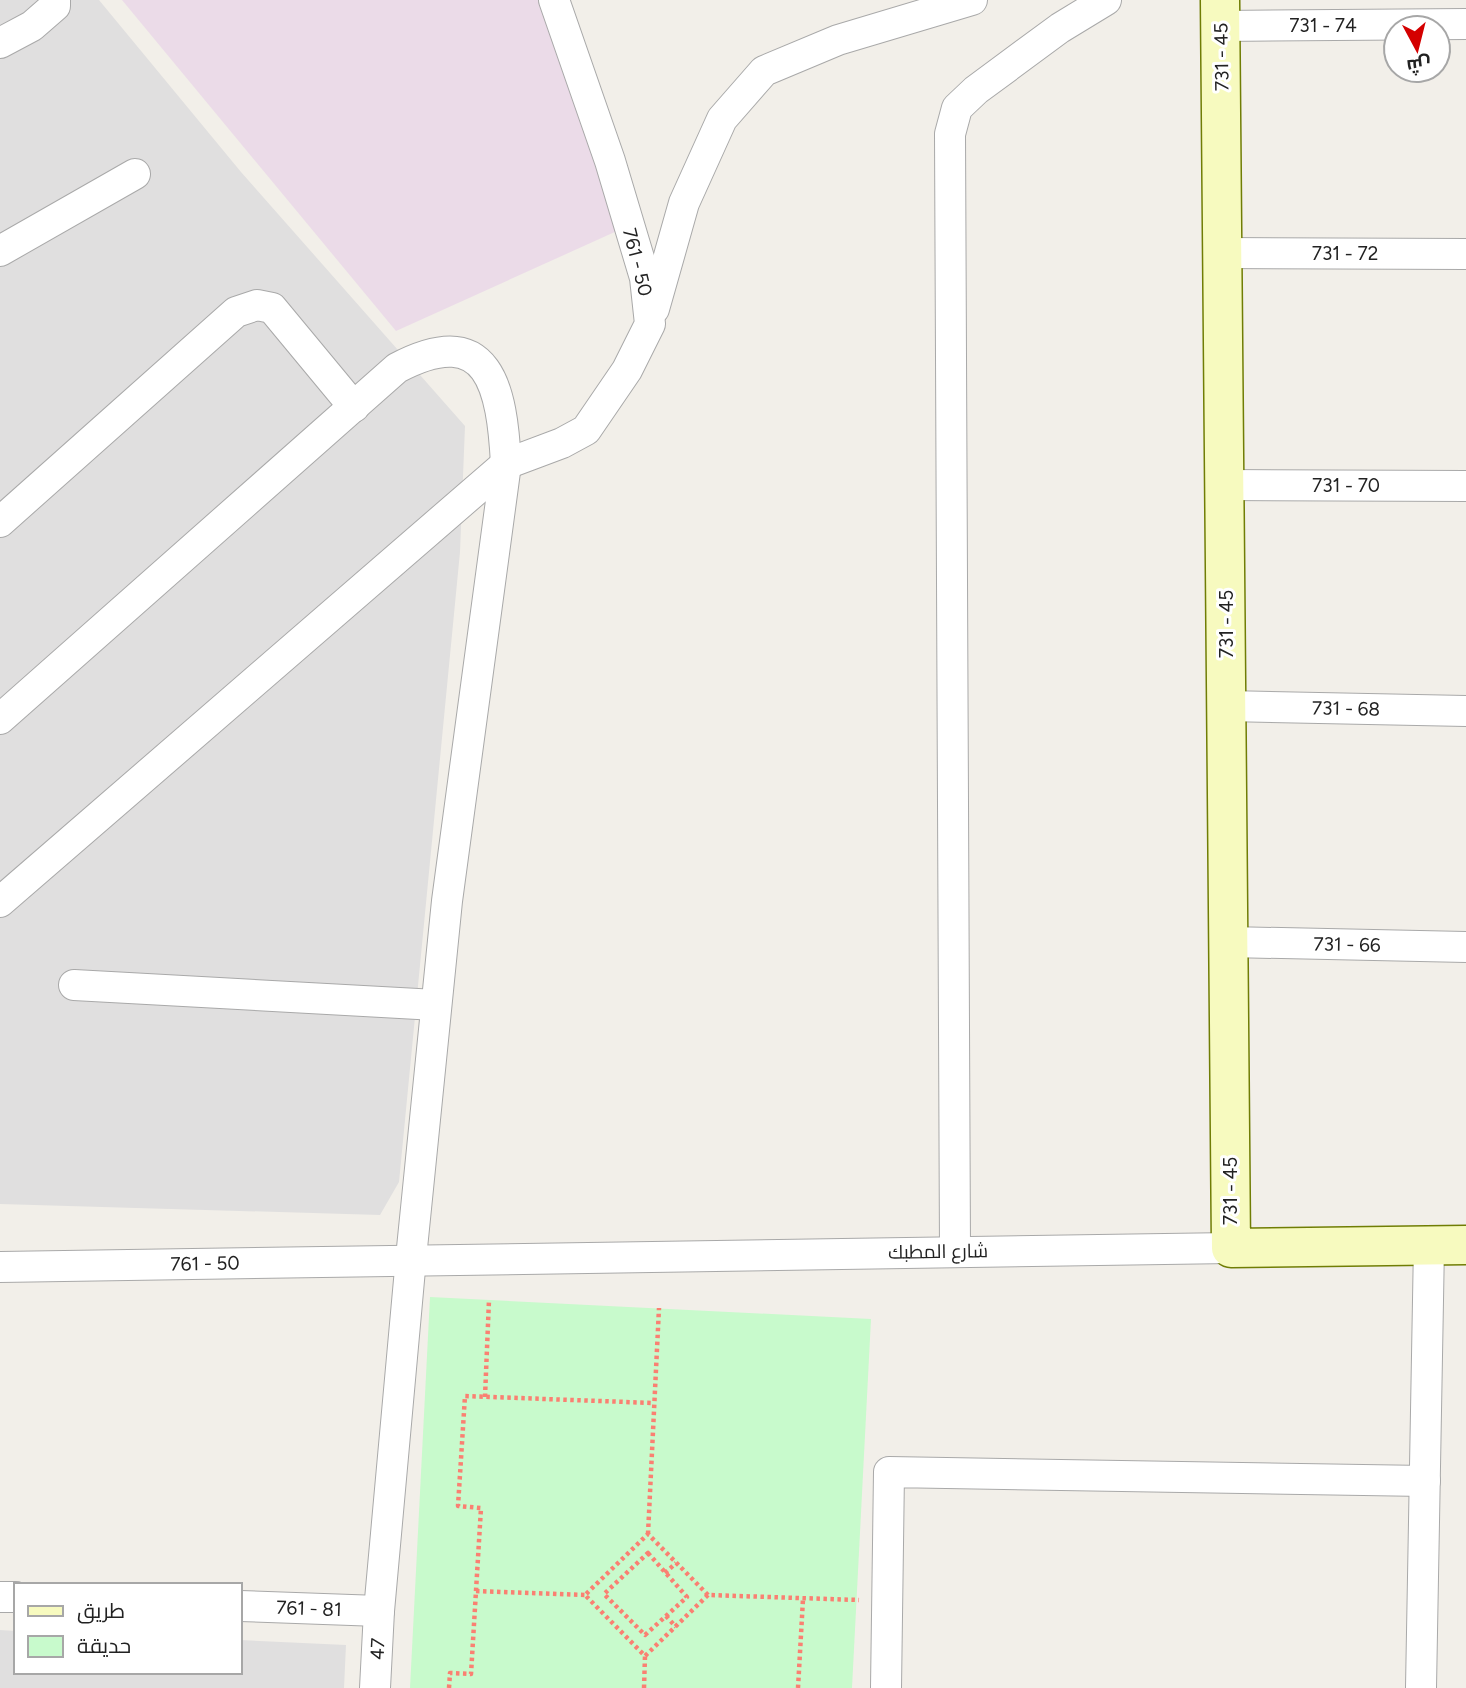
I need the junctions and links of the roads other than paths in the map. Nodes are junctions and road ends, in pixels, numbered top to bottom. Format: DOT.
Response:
graph roads {
  1 [pos="55,0"];
  2 [pos="554,0"];
  3 [pos="972,0"];
  4 [pos="1106,0"];
  5 [pos="1221,13"];
  6 [pos="1466,24"];
  7 [pos="0,43"];
  8 [pos="135,174"];
  9 [pos="0,251"];
  10 [pos="1223,253"];
  11 [pos="1466,254"];
  12 [pos="650,324"];
  13 [pos="354,407"];
  14 [pos="506,464"];
  15 [pos="1225,485"];
  16 [pos="1466,486"];
  17 [pos="0,522"];
  18 [pos="1227,706"];
  19 [pos="1466,711"];
  20 [pos="0,719"];
  21 [pos="0,902"];
  22 [pos="1229,942"];
  23 [pos="1466,947"];
  24 [pos="75,985"];
  25 [pos="436,1005"];
  26 [pos="1429,1245"];
  27 [pos="1466,1245"];
  28 [pos="1231,1248"];
  29 [pos="955,1251"];
  30 [pos="411,1258"];
  31 [pos="0,1267"];
  32 [pos="1425,1481"];
  33 [pos="242,1606"];
  34 [pos="379,1611"];
  35 [pos="376,1688"];
  36 [pos="886,1688"];
  37 [pos="1421,1688"];
  1 -- 7 [label="street"];
  2 -- 12 [label="street, 761 - 50"];
  3 -- 12 [label="street"];
  4 -- 29 [label="street"];
  5 -- 6 [label="street, 731 - 74"];
  5 -- 10 [label="street, 731 - 45"];
  8 -- 9 [label="street"];
  10 -- 11 [label="street, 731 - 72"];
  10 -- 15 [label="street, 731 - 45"];
  12 -- 14 [label="street, 761 - 50"];
  13 -- 14 [label="street, 47"];
  13 -- 17 [label="street"];
  13 -- 20 [label="street, 47"];
  14 -- 21 [label="street"];
  14 -- 25 [label="street, 47"];
  15 -- 16 [label="street, 731 - 70"];
  15 -- 18 [label="street, 731 - 45"];
  18 -- 19 [label="street, 731 - 68"];
  18 -- 22 [label="street, 731 - 45"];
  22 -- 23 [label="street, 731 - 66"];
  22 -- 28 [label="street, 731 - 45"];
  24 -- 25 [label="street"];
  25 -- 30 [label="street, 47"];
  26 -- 27 [label="street, شارع المطبك"];
  26 -- 28 [label="street, شارع المطبك"];
  26 -- 32 [label="street"];
  28 -- 29 [label="street, شارع المطبك"];
  29 -- 30 [label="street, شارع المطبك"];
  30 -- 31 [label="street, 761 - 50"];
  30 -- 34 [label="street, 47"];
  32 -- 36 [label="street"];
  32 -- 37 [label="street"];
  33 -- 34 [label="street, 761 - 81"];
  34 -- 35 [label="street, 47"];
}
